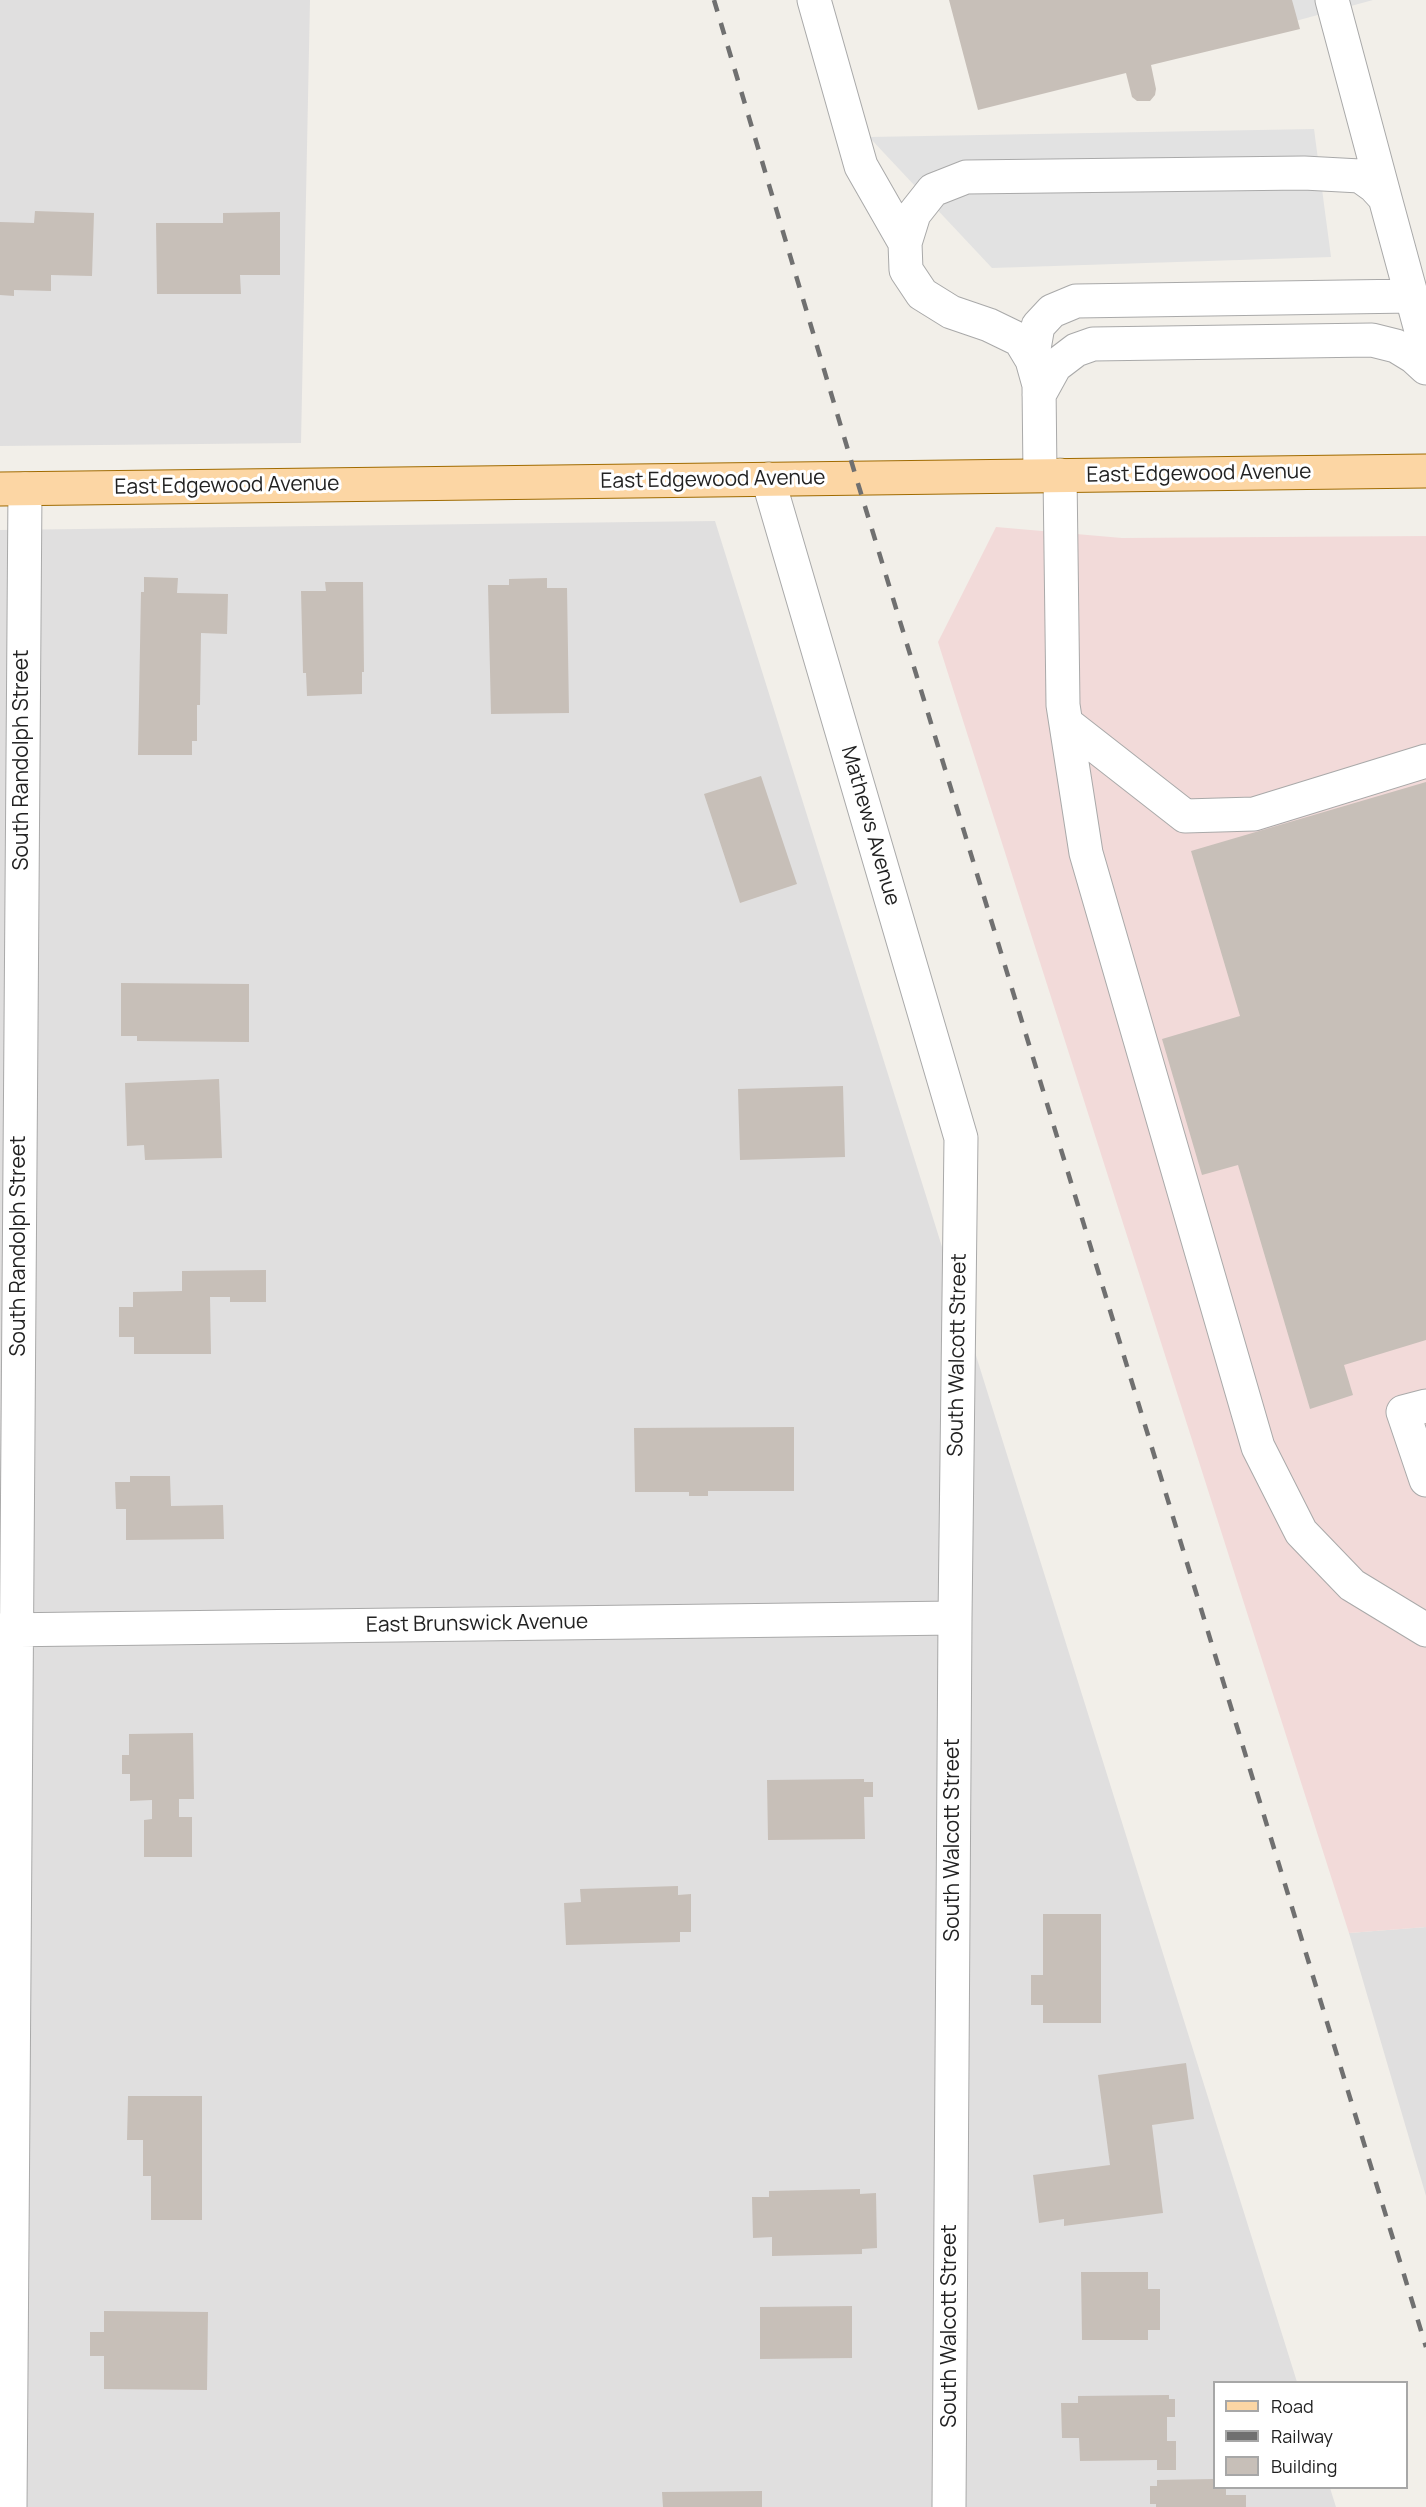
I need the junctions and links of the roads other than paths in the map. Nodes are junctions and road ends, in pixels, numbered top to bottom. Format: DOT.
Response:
graph roads {
  1 [pos="814,0"];
  2 [pos="1332,0"];
  3 [pos="1385,198"];
  4 [pos="904,243"];
  5 [pos="1412,296"];
  6 [pos="1426,349"];
  7 [pos="1032,360"];
  8 [pos="1426,368"];
  9 [pos="1039,395"];
  10 [pos="1426,471"];
  11 [pos="1050,475"];
  12 [pos="768,480"];
  13 [pos="12,489"];
  14 [pos="1066,723"];
  15 [pos="1426,761"];
  16 [pos="960,1174"];
  17 [pos="1426,1406"];
  18 [pos="1426,1480"];
  19 [pos="955,1618"];
  20 [pos="8,1630"];
  21 [pos="1426,1630"];
  22 [pos="10,2507"];
  23 [pos="949,2507"];
  1 -- 4 [label="street"];
  2 -- 3 [label="street"];
  3 -- 4 [label="street"];
  3 -- 5 [label="street"];
  4 -- 7 [label="street"];
  5 -- 6 [label="street"];
  5 -- 7 [label="street"];
  7 -- 9 [label="street"];
  8 -- 9 [label="street"];
  9 -- 11 [label="street"];
  10 -- 11 [label="main road, East Edgewood Avenue"];
  11 -- 12 [label="main road, East Edgewood Avenue"];
  11 -- 14 [label="street"];
  12 -- 13 [label="main road, East Edgewood Avenue"];
  12 -- 16 [label="street, Mathews Avenue"];
  13 -- 20 [label="street, South Randolph Street"];
  14 -- 15 [label="street"];
  14 -- 21 [label="street"];
  16 -- 19 [label="street, South Walcott Street"];
  17 -- 18 [label="street"];
  19 -- 20 [label="street, East Brunswick Avenue"];
  19 -- 23 [label="street, South Walcott Street"];
  20 -- 22 [label="street, South Randolph Street"];
}
